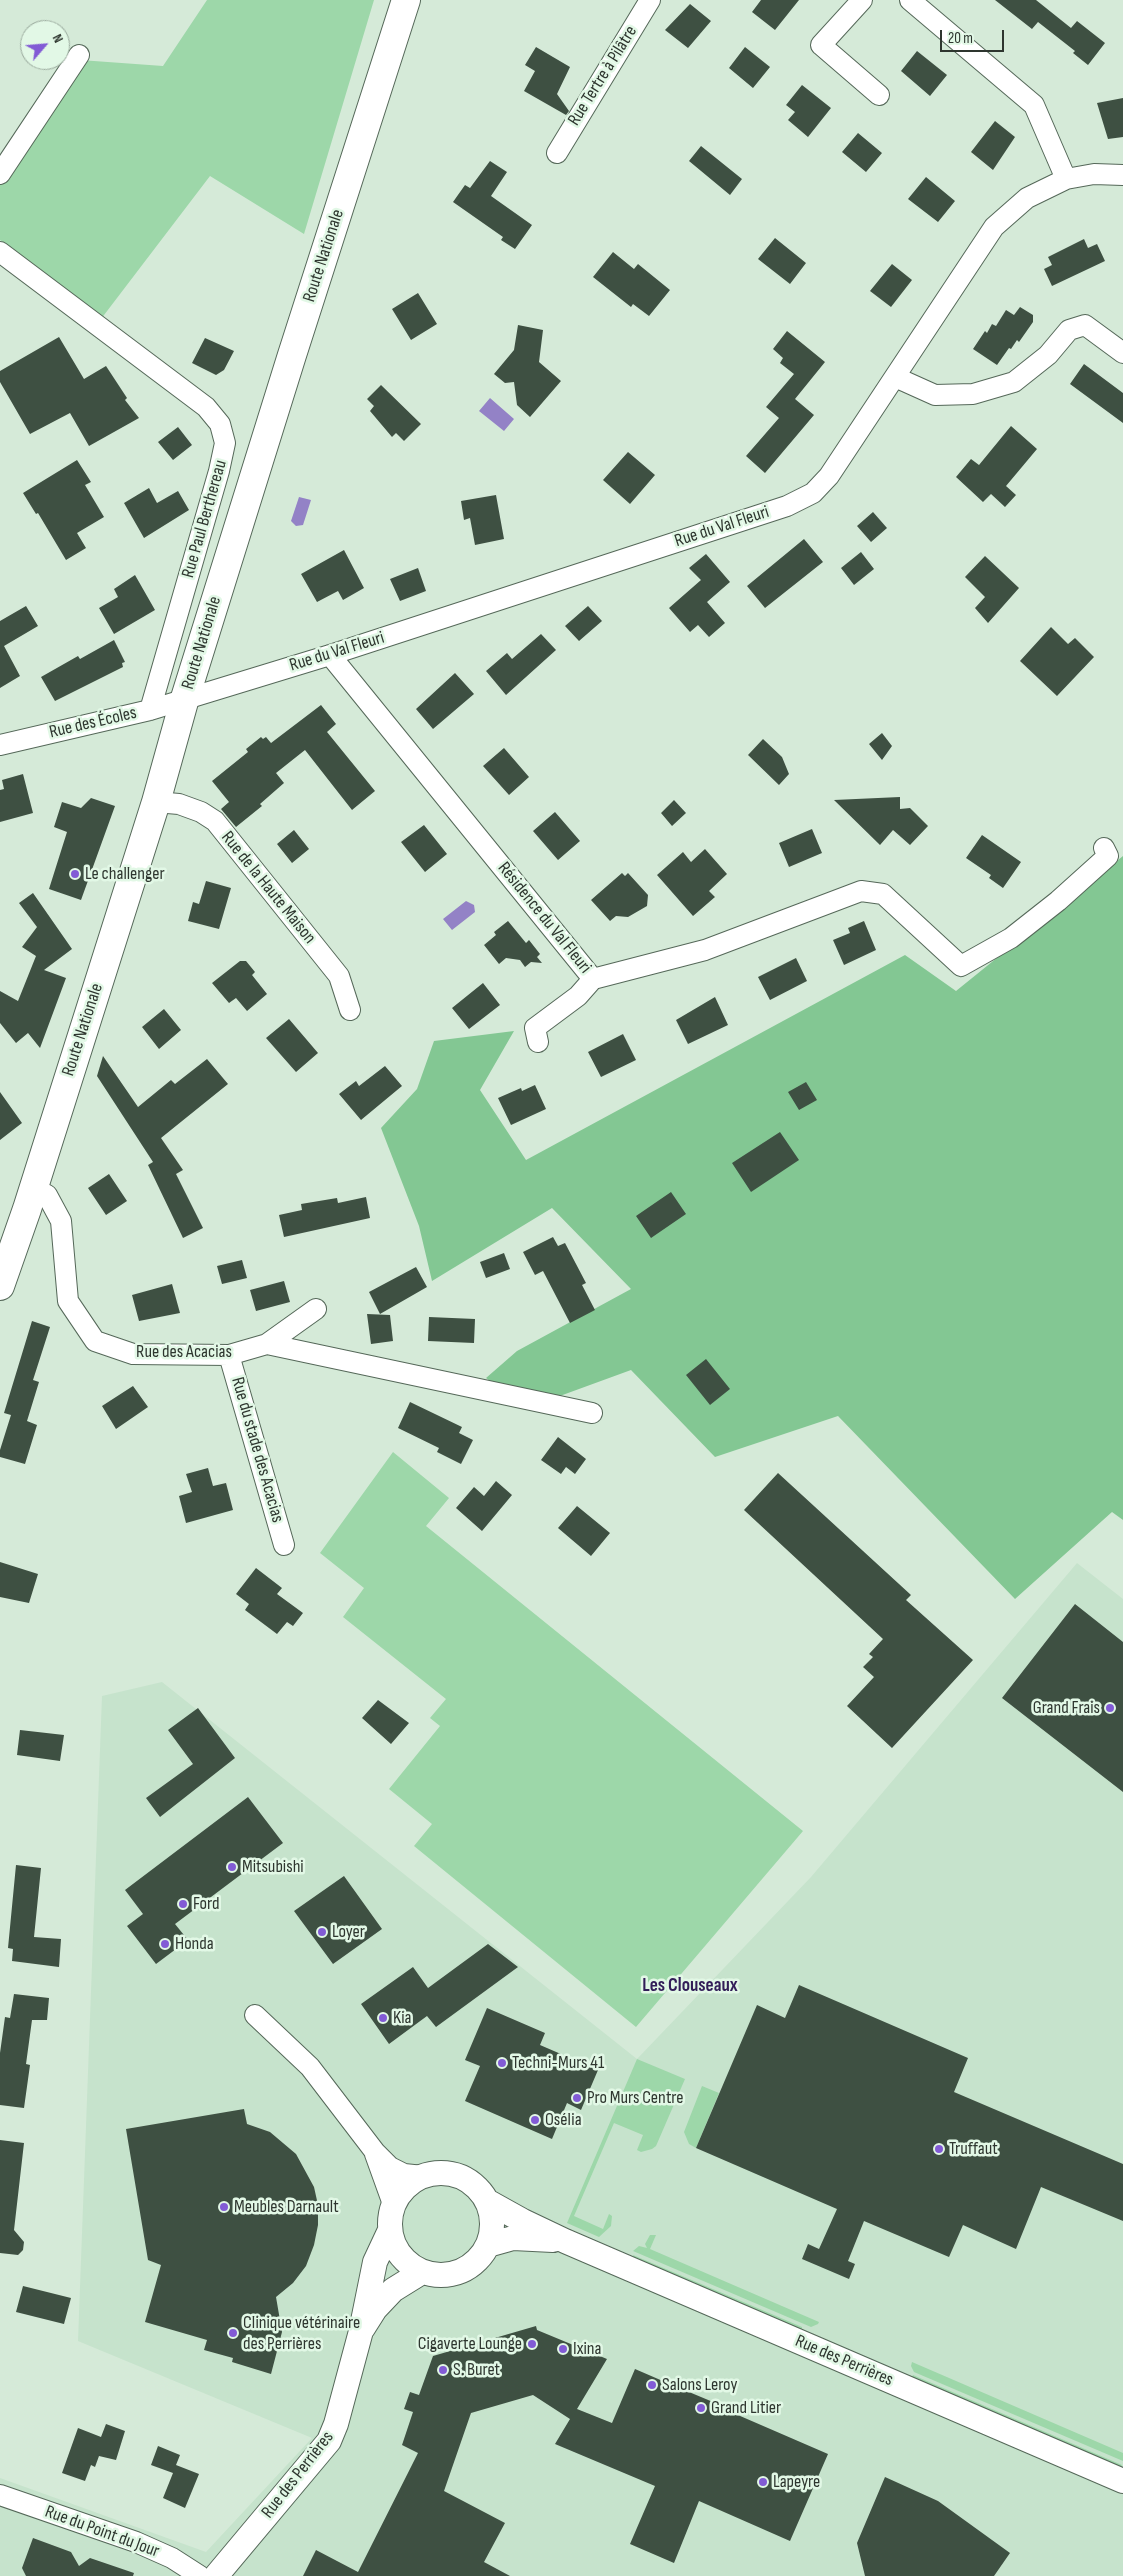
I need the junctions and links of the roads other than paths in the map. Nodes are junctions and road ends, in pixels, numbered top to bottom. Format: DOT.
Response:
graph roads {
  1 [pos="406,0"];
  2 [pos="650,0"];
  3 [pos="862,0"];
  4 [pos="910,0"];
  5 [pos="79,55"];
  6 [pos="879,95"];
  7 [pos="557,153"];
  8 [pos="0,174"];
  9 [pos="1123,175"];
  10 [pos="1066,179"];
  11 [pos="0,252"];
  12 [pos="1123,352"];
  13 [pos="894,377"];
  14 [pos="330,655"];
  15 [pos="185,698"];
  16 [pos="150,710"];
  17 [pos="0,745"];
  18 [pos="156,802"];
  19 [pos="1104,848"];
  20 [pos="593,978"];
  21 [pos="350,1010"];
  22 [pos="538,1042"];
  23 [pos="33,1188"];
  24 [pos="0,1286"];
  25 [pos="316,1309"];
  26 [pos="267,1344"];
  27 [pos="229,1354"];
  28 [pos="592,1413"];
  29 [pos="284,1545"];
  30 [pos="256,2015"];
  31 [pos="375,2152"];
  32 [pos="423,2176"];
  33 [pos="487,2201"];
  34 [pos="393,2204"];
  35 [pos="390,2230"];
  36 [pos="565,2241"];
  37 [pos="488,2245"];
  38 [pos="422,2272"];
  39 [pos="361,2331"];
  40 [pos="1123,2481"];
  41 [pos="0,2495"];
  42 [pos="200,2576"];
  43 [pos="216,2576"];
  1 -- 15 [label="main road, Route Nationale"];
  2 -- 7 [label="street, Rue Tertre à Pilâtre"];
  3 -- 6 [label="street"];
  4 -- 10 [label="street"];
  5 -- 8 [label="street"];
  9 -- 10 [label="street, Rue du Val Fleuri"];
  10 -- 13 [label="street, Rue du Val Fleuri"];
  11 -- 16 [label="street, Rue Paul Berthereau"];
  12 -- 13 [label="street"];
  13 -- 14 [label="street, Rue du Val Fleuri"];
  14 -- 15 [label="street, Rue du Val Fleuri"];
  14 -- 20 [label="street, Résidence du Val Fleuri"];
  15 -- 16 [label="street, Rue des Écoles"];
  15 -- 18 [label="main road, Route Nationale"];
  16 -- 17 [label="street, Rue des Écoles"];
  18 -- 21 [label="street, Rue de la Haute Maison"];
  18 -- 23 [label="main road, Route Nationale"];
  19 -- 20 [label="street, Résidence du Val Fleuri"];
  20 -- 22 [label="street"];
  23 -- 24 [label="main road, Route Nationale"];
  23 -- 27 [label="street, Rue des Acacias"];
  25 -- 26 [label="street, Rue des Acacias"];
  26 -- 27 [label="street, Rue des Acacias"];
  26 -- 28 [label="street, Rue des Acacias"];
  27 -- 29 [label="street, Rue du stade des Acacias"];
  30 -- 31 [label="street"];
  31 -- 32 [label="street"];
  31 -- 34 [label="street"];
  32 -- 33 [label="street"];
  32 -- 34 [label="street"];
  33 -- 36 [label="street, Rue des Perrières"];
  33 -- 37 [label="street"];
  34 -- 35 [label="street"];
  35 -- 38 [label="street"];
  35 -- 39 [label="street, Rue des Perrières"];
  36 -- 37 [label="street, Rue des Perrières"];
  36 -- 40 [label="street, Rue des Perrières"];
  37 -- 38 [label="street"];
  38 -- 39 [label="street, Rue des Perrières"];
  39 -- 43 [label="street, Rue des Perrières"];
  41 -- 42 [label="street, Rue du Point du Jour"];
}
